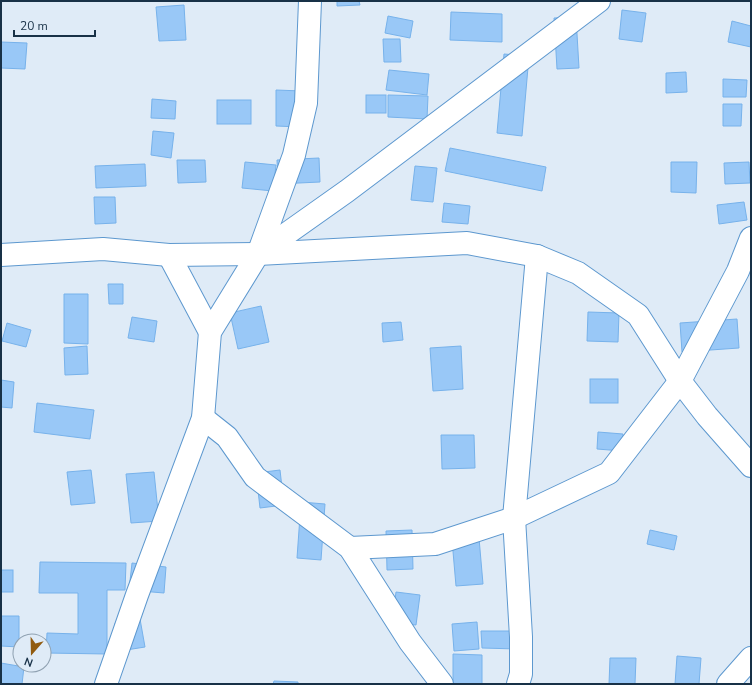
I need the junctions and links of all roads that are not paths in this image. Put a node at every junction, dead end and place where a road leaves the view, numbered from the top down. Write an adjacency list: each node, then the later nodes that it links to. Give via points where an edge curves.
1 (310, 1): 4 (street, via 306,103 294,155)
2 (599, 1): 4 (street, via 347,192)
3 (751, 238): 9 (street, via 738,271)
4 (258, 254): 6 (street); 7 (street, via 467,243); 8 (street)
5 (1, 255): 6 (street, via 103,249)
6 (170, 255): 8 (street)
7 (537, 256): 9 (street, via 578,273 638,315); 12 (street)
8 (210, 332): 10 (street)
9 (680, 381): 11 (street); 12 (street, via 609,473)
10 (203, 418): 13 (street, via 227,437 255,477); 15 (street)
11 (751, 466)
12 (514, 518): 13 (street, via 435,544); 17 (street, via 521,637 521,674)
13 (350, 548): 16 (street, via 410,642)
14 (751, 658): 18 (street)
15 (106, 684)
16 (442, 684)
17 (518, 684)
18 (728, 684)

